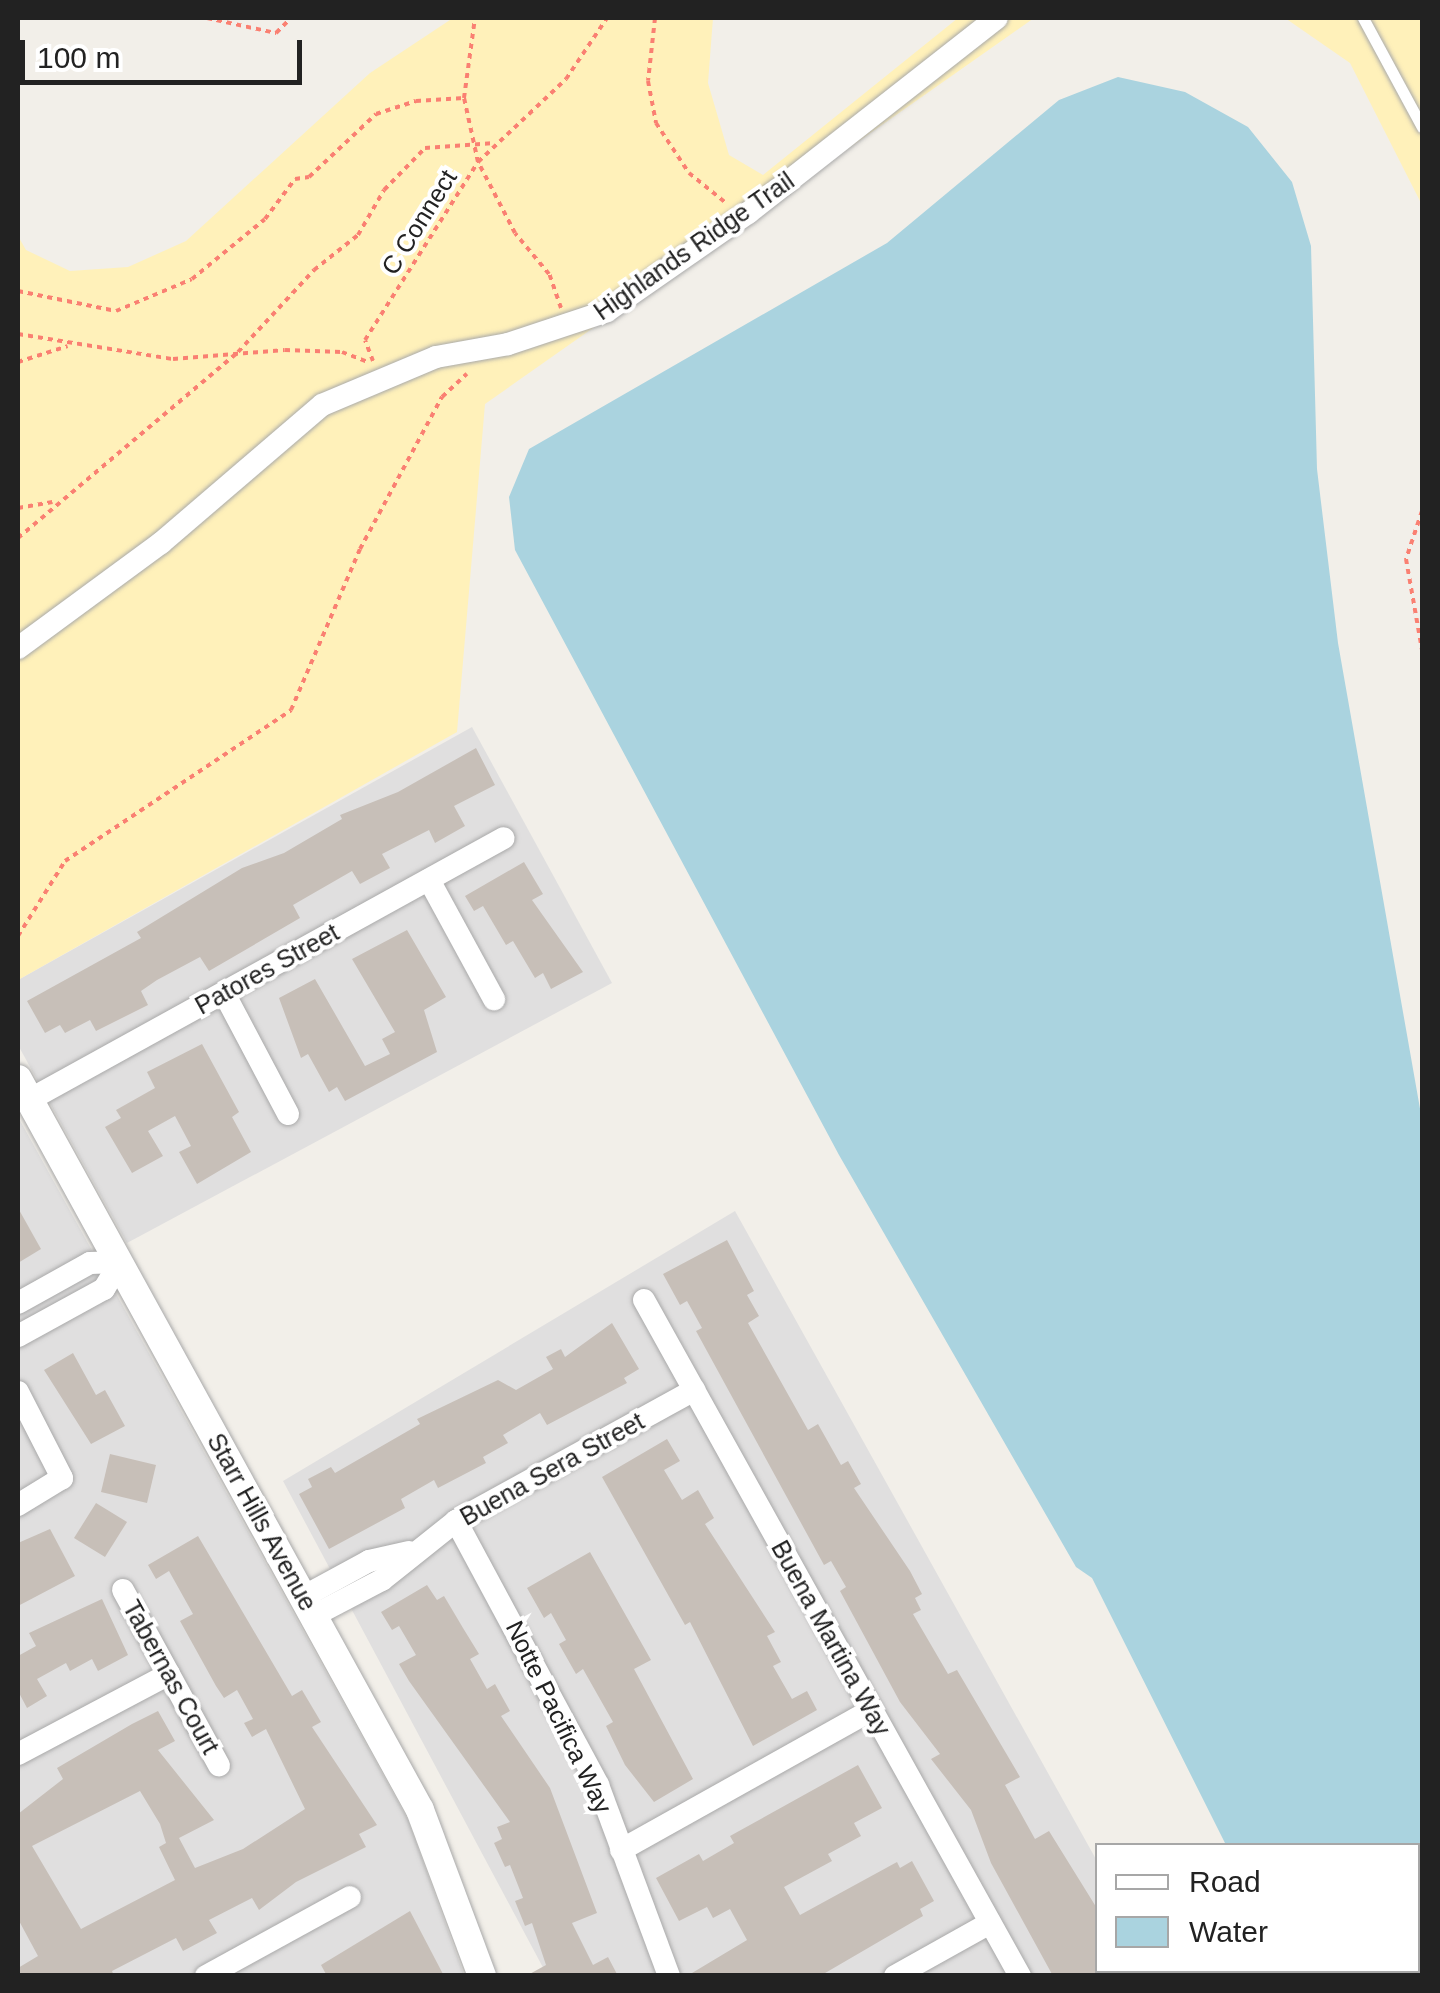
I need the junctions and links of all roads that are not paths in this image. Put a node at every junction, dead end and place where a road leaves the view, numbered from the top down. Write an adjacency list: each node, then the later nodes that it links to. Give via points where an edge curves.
1 (997, 18): 4 (street, Highlands Ridge Trail, via 748,213 608,311 566,328 436,356 322,405 161,543)
2 (1363, 18): 3 (lane)
3 (1422, 128)
4 (18, 648)
5 (504, 838): 6 (street, Patores Street)
6 (429, 880): 7 (street, Patores Street); 8 (street)
7 (224, 993): 9 (street, Patores Street); 10 (street)
8 (494, 999)
9 (23, 1090): 11 (street, Starr Hills Avenue)
10 (288, 1114)
11 (120, 1262): 12 (street, via 90,1263); 15 (street, via 104,1289); 22 (street, Starr Hills Avenue)
12 (45, 1289): 14 (street); 15 (lane)
13 (644, 1300): 17 (street, Buena Martina Way)
14 (18, 1303)
15 (59, 1314): 16 (street)
16 (18, 1336)
17 (694, 1390): 20 (street, Buena Sera Street); 24 (street, Buena Martina Way)
18 (18, 1392): 19 (street, via 62,1478)
19 (18, 1505)
20 (456, 1522): 22 (street, Buena Sera Street); 27 (street, Notte Pacifica Way, via 570,1727)
21 (123, 1590): 23 (street, Tabernas Court)
22 (308, 1606): 31 (street, Starr Hills Avenue, via 420,1810)
23 (169, 1674): 25 (street); 26 (street, Tabernas Court)
24 (870, 1710): 27 (street); 29 (street, Buena Martina Way)
25 (18, 1754)
26 (219, 1765)
27 (621, 1850): 32 (street, Notte Pacifica Way)
28 (350, 1897): 30 (street)
29 (990, 1923): 33 (street); 34 (street, Buena Martina Way)
30 (206, 1976)
31 (482, 1976)
32 (669, 1976)
33 (895, 1976)
34 (1020, 1976)

